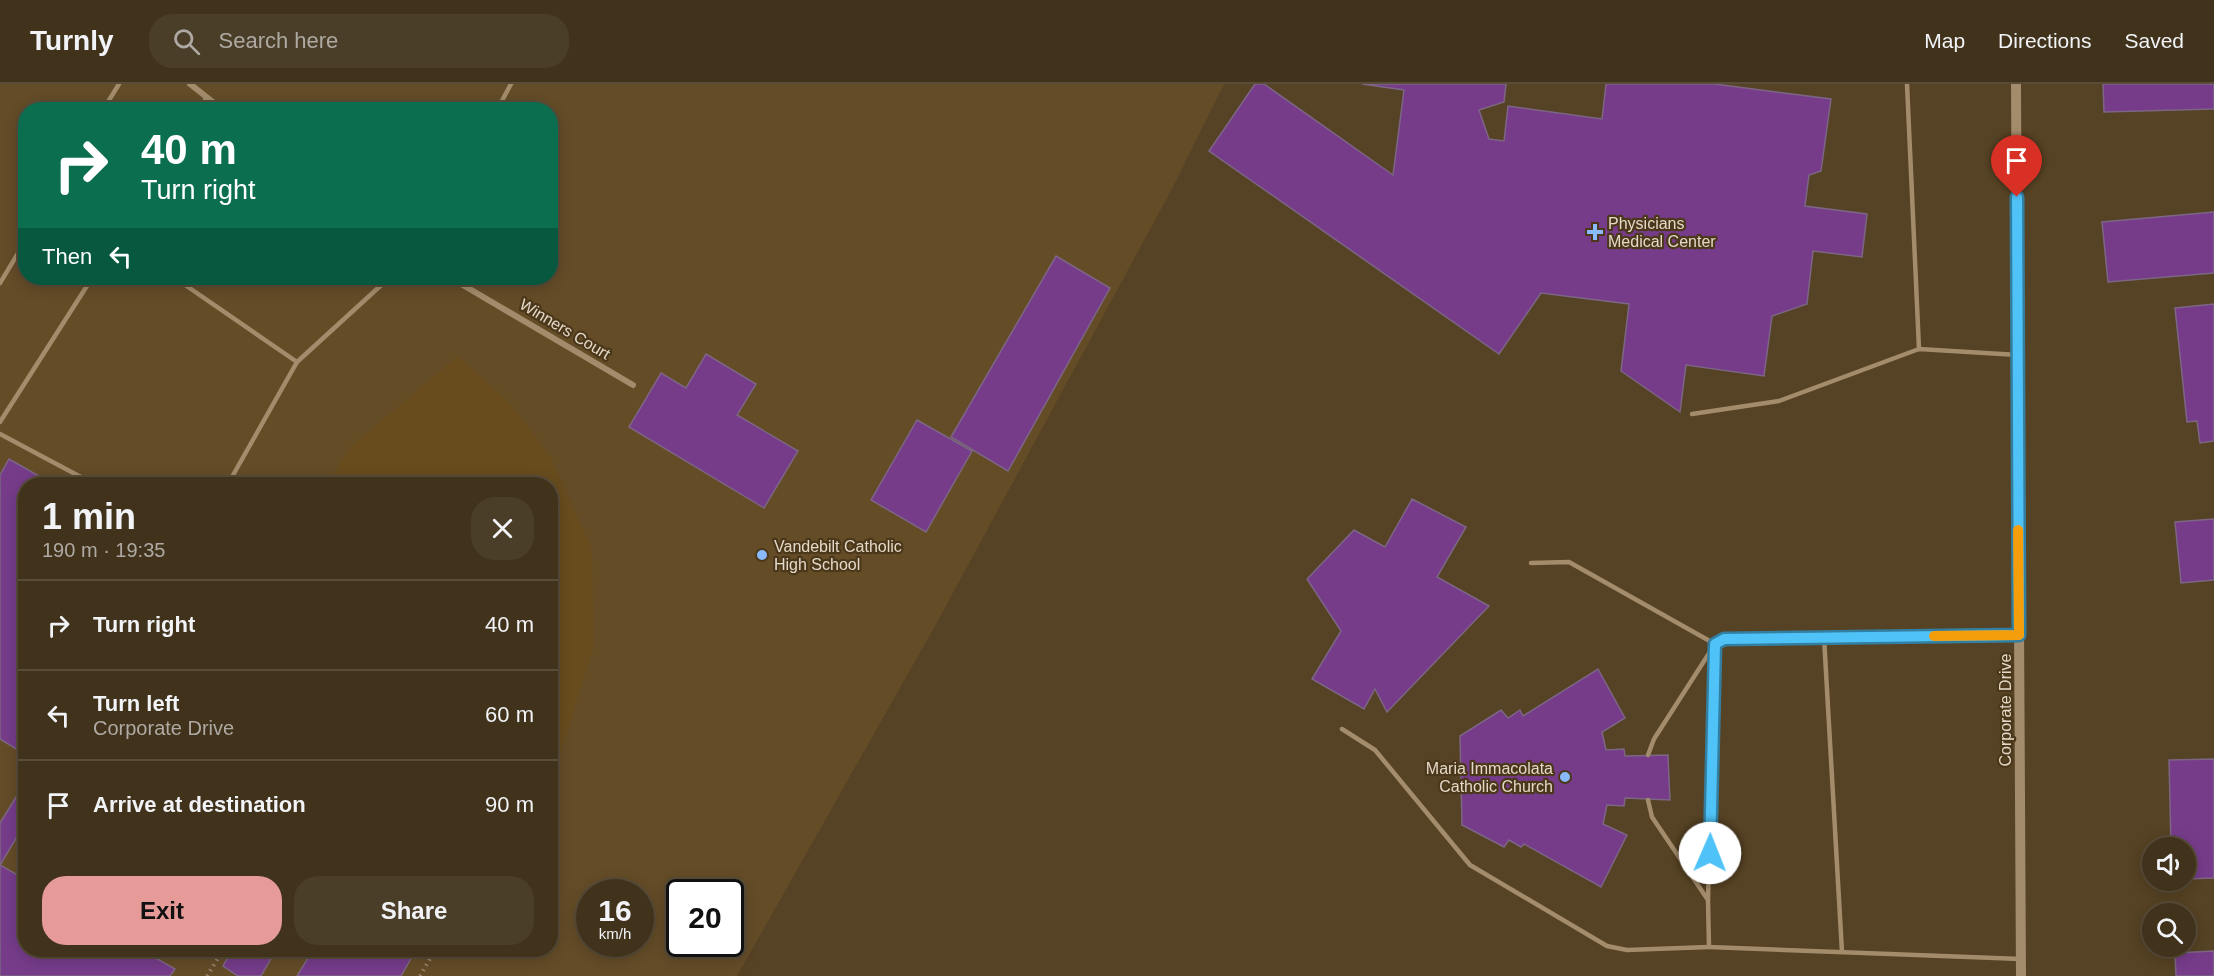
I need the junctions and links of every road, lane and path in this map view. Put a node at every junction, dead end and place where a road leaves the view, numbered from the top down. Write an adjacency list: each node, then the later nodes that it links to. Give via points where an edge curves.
1 (118, 84): 7 (lane)
2 (189, 84): 6 (street)
3 (511, 84): 10 (lane)
4 (1907, 84): 17 (lane)
5 (2016, 84): 18 (street, Corporate Drive)
6 (207, 97): 8 (lane); 9 (street)
7 (108, 102)
8 (204, 102)
9 (213, 102)
10 (501, 102)
11 (18, 253): 12 (lane)
12 (0, 283)
13 (88, 285): 22 (lane)
14 (185, 285): 19 (lane)
15 (381, 285): 19 (lane)
16 (463, 285): 20 (street, Winners Court)
17 (1919, 349): 18 (lane); 21 (lane, via 1779,401)
18 (2018, 355): 27 (street, Corporate Drive)
19 (297, 362): 25 (lane)
20 (633, 385)
21 (1692, 414)
22 (0, 422)
23 (0, 434): 24 (lane)
24 (81, 477)
25 (232, 477)
26 (1531, 563): 29 (lane, via 1569,562)
27 (2019, 635): 28 (lane); 38 (street, Corporate Drive)
28 (1824, 638): 29 (lane, via 1724,639); 35 (lane)
29 (1715, 644): 31 (lane, via 1654,739); 33 (lane)
30 (1342, 729): 34 (lane, via 1375,750 1470,865 1606,946 1627,950)
31 (1648, 755)
32 (1648, 800): 33 (lane, via 1652,816)
33 (1708, 900): 34 (lane)
34 (1709, 946): 35 (lane)
35 (1842, 952): 38 (lane)
36 (219, 957): 39 (path)
37 (431, 957): 40 (path)
38 (2021, 959): 41 (street, Corporate Drive)
39 (207, 976)
40 (420, 976)
41 (2021, 976)

